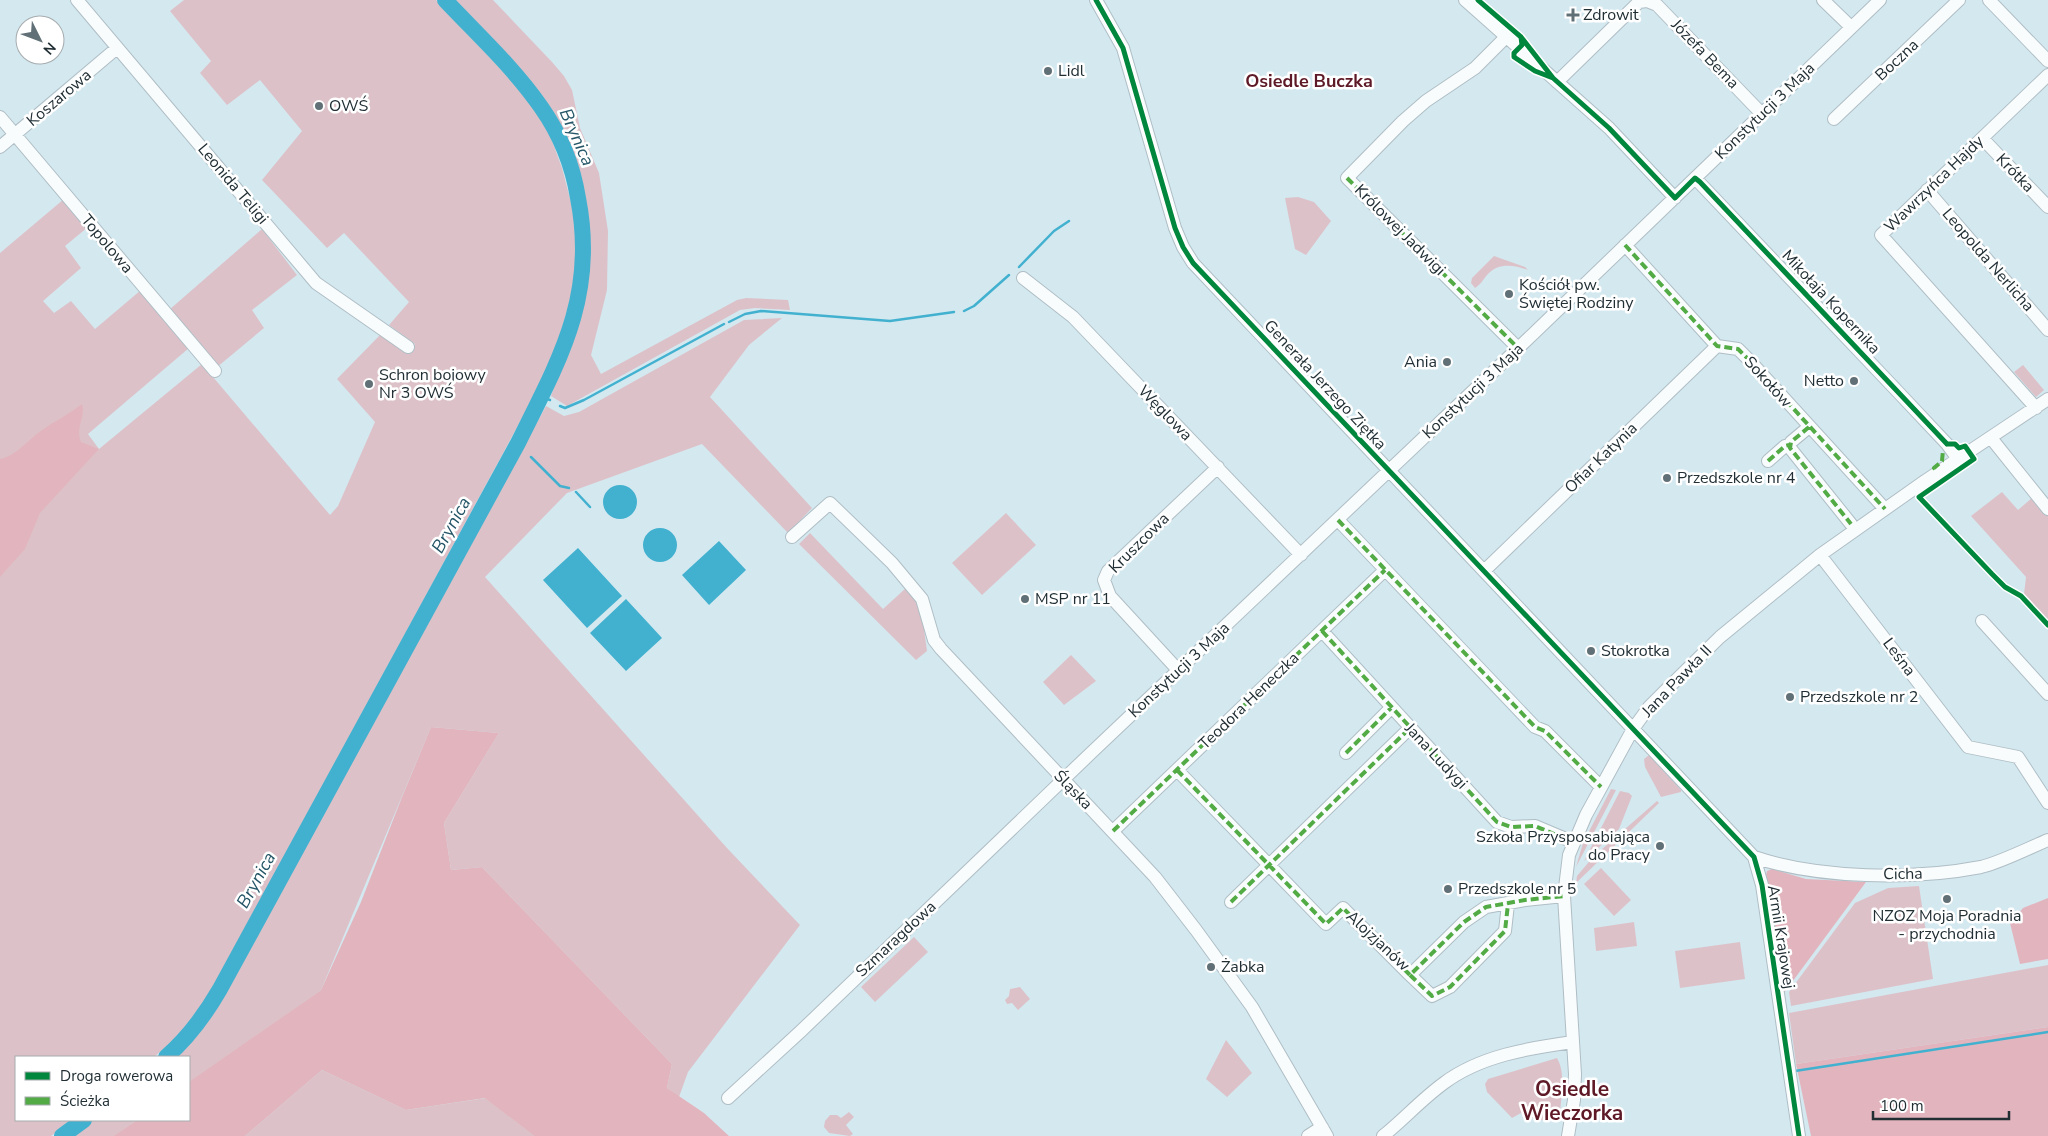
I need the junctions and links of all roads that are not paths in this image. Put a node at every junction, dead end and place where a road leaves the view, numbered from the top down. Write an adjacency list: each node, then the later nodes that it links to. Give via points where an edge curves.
1 (77, 0): 10 (street, Leonida Teligi)
2 (1096, 0): 39 (street, Generała Jerzego Ziętka, via 1122,48 1170,214 1183,247 1208,280)
3 (1465, 0): 9 (street)
4 (1823, 0): 8 (street)
5 (1880, 0): 8 (street, Konstytucji 3 Maja)
6 (1960, 0): 16 (street, Boczna)
7 (1989, 0): 11 (street)
8 (1851, 27): 14 (street, Konstytucji 3 Maja)
9 (1505, 38): 13 (street); 29 (street, Królowej Jadwigi, via 1476,68 1426,101 1403,121 1348,178)
10 (117, 48): 17 (street, Koszarowa); 28 (street, Leonida Teligi, via 316,283)
11 (2048, 61)
12 (2048, 75): 18 (street, Wawrzyńca Hajdy)
13 (1557, 82): 14 (street, Józefa Bema, via 1639,2 1647,0 1657,5 1682,29); 22 (street, via 1609,128)
14 (1762, 114): 20 (street, Konstytucji 3 Maja)
15 (0, 117): 17 (street, Topolowa)
16 (1834, 120)
17 (15, 135): 19 (street, Koszarowa); 30 (street, Topolowa)
18 (1982, 138): 21 (street, Wawrzyńca Hajdy); 23 (street, Krótka)
19 (0, 147)
20 (1695, 178): 22 (street, Konstytucji 3 Maja); 36 (street, Mikołaja Kopernika)
21 (1927, 190): 26 (street, Leopolda Nerlicha); 32 (street, Wawrzyńca Hajdy, via 1881,235)
22 (1674, 198): 24 (street, Konstytucji 3 Maja)
23 (2048, 207)
24 (1625, 245): 27 (street); 29 (street, Konstytucji 3 Maja)
25 (1023, 278): 38 (street, Węglowa, via 1074,317)
26 (2048, 330)
27 (1717, 346): 33 (street, Sokołów, via 1738,349); 48 (street, Ofiar Katynia)
28 (408, 347)
29 (1518, 348): 39 (street, Konstytucji 3 Maja)
30 (215, 371)
31 (2048, 399): 32 (street, Jana Pawła II)
32 (2036, 408): 34 (street, Jana Pawła II)
33 (1809, 427): 35 (street); 40 (street, Sokołów)
34 (1992, 438): 36 (street, Jana Pawła II); 41 (street)
35 (1789, 445): 37 (street); 43 (street)
36 (1958, 459): 40 (street, Jana Pawła II)
37 (1768, 461)
38 (1218, 467): 45 (street, Węglowa); 51 (street, Kruszcowa, via 1112,568 1104,580 1110,596)
39 (1390, 471): 42 (street, Konstytucji 3 Maja); 48 (street, Generała Jerzego Ziętka)
40 (1885, 509): 46 (street, Jana Pawła II)
41 (2048, 509)
42 (1338, 520): 45 (street, Konstytucji 3 Maja); 47 (street)
43 (1851, 524)
44 (792, 537): 58 (street, Śląska, via 830,503 892,562 922,599 934,640 948,658)
45 (1301, 555): 51 (street, Konstytucji 3 Maja)
46 (1820, 555): 55 (street, Jana Pawła II, via 1720,637 1649,707); 60 (street, Leśna, via 1968,747 2018,757)
47 (1385, 570): 50 (street, Teodora Heneczka); 59 (street, via 1535,727 1546,730)
48 (1485, 570): 55 (street, Generała Jerzego Ziętka)
49 (1982, 621): 52 (street)
50 (1322, 631): 53 (street, Jana Ludygi); 57 (street, Teodora Heneczka)
51 (1178, 670): 58 (street, Konstytucji 3 Maja)
52 (2048, 694)
53 (1391, 708): 54 (street, Jana Ludygi); 56 (street)
54 (1410, 728): 63 (street, Jana Ludygi, via 1497,822 1511,827 1535,826); 65 (street)
55 (1633, 729): 59 (street, Jana Pawła II); 64 (street, Armii Krajowej)
56 (1346, 753)
57 (1177, 770): 61 (street, Teodora Heneczka); 65 (street, Alojzjanów)
58 (1064, 781): 61 (street, Śląska); 71 (street, Szmaragdowa)
59 (1601, 787): 63 (street, Jana Pawła II)
60 (2048, 803)
61 (1113, 831): 72 (street, Śląska, via 1189,920 1252,1007)
62 (2048, 840): 64 (street, Cicha, via 1982,867 1924,874 1813,871)
63 (1573, 842): 66 (street, Jana Pawła II)
64 (1754, 857): 76 (street, Armii Krajowej, via 1762,885)
65 (1270, 865): 67 (street); 69 (street, Alojzjanów, via 1326,924 1343,908)
66 (1564, 896): 68 (street, Alojzjanów); 70 (street, Jana Pawła II)
67 (1231, 902)
68 (1508, 904): 69 (street, Alojzjanów, via 1486,907 1474,914); 69 (street, via 1505,931 1450,987 1432,996)
69 (1410, 975)
70 (1573, 1042): 74 (street, via 1528,1049 1464,1070 1442,1084); 75 (street, Jana Pawła II, via 1575,1090)
71 (728, 1098)
72 (1325, 1132): 73 (street)
73 (1308, 1136)
74 (1383, 1136)
75 (1568, 1136)
76 (1799, 1136)

